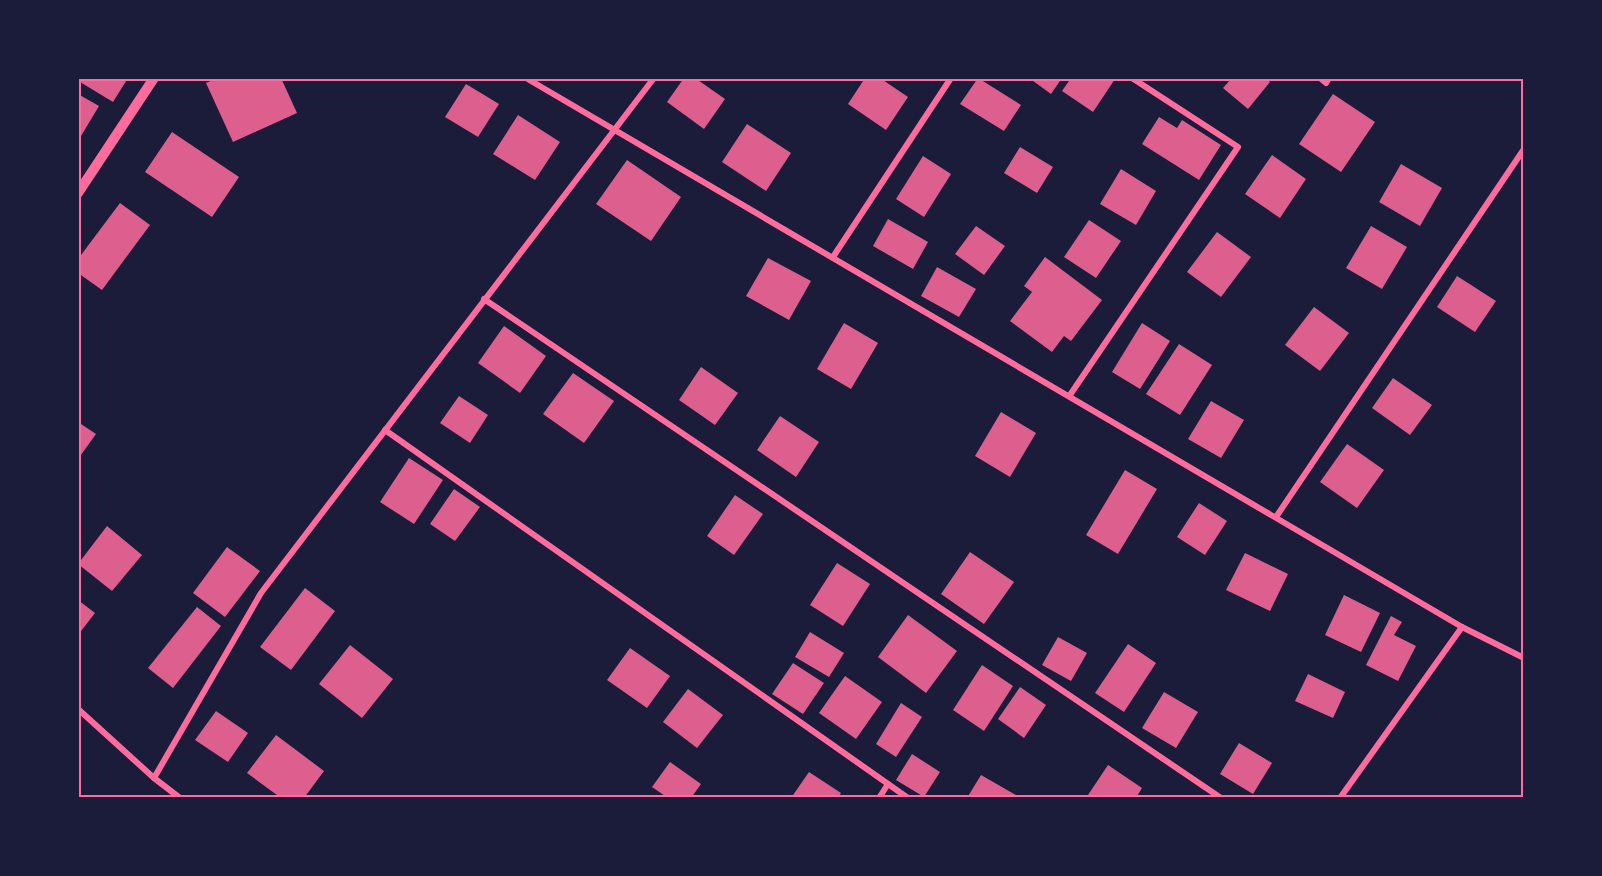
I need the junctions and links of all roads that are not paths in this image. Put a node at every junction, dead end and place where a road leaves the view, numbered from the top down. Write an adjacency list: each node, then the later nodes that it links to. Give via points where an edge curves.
1 (154, 78): 10 (street)
2 (526, 78): 8 (street)
3 (654, 78): 8 (street)
4 (951, 78): 11 (street)
5 (1132, 78): 13 (street, via 1238,147)
6 (1320, 78): 7 (street, via 1326,82)
7 (1329, 78)
8 (614, 129): 11 (street); 12 (street)
9 (1524, 149): 15 (street)
10 (78, 193)
11 (833, 257): 13 (street)
12 (484, 299): 14 (street); 24 (street)
13 (1070, 395): 15 (street)
14 (385, 430): 19 (street, via 261,593); 20 (street)
15 (1276, 517): 16 (street)
16 (1462, 627): 17 (street); 25 (street)
17 (1524, 658)
18 (78, 710): 19 (street)
19 (154, 778): 21 (street)
20 (888, 784): 22 (street); 23 (street)
21 (180, 798)
22 (879, 798)
23 (908, 798)
24 (1221, 798)
25 (1340, 798)

